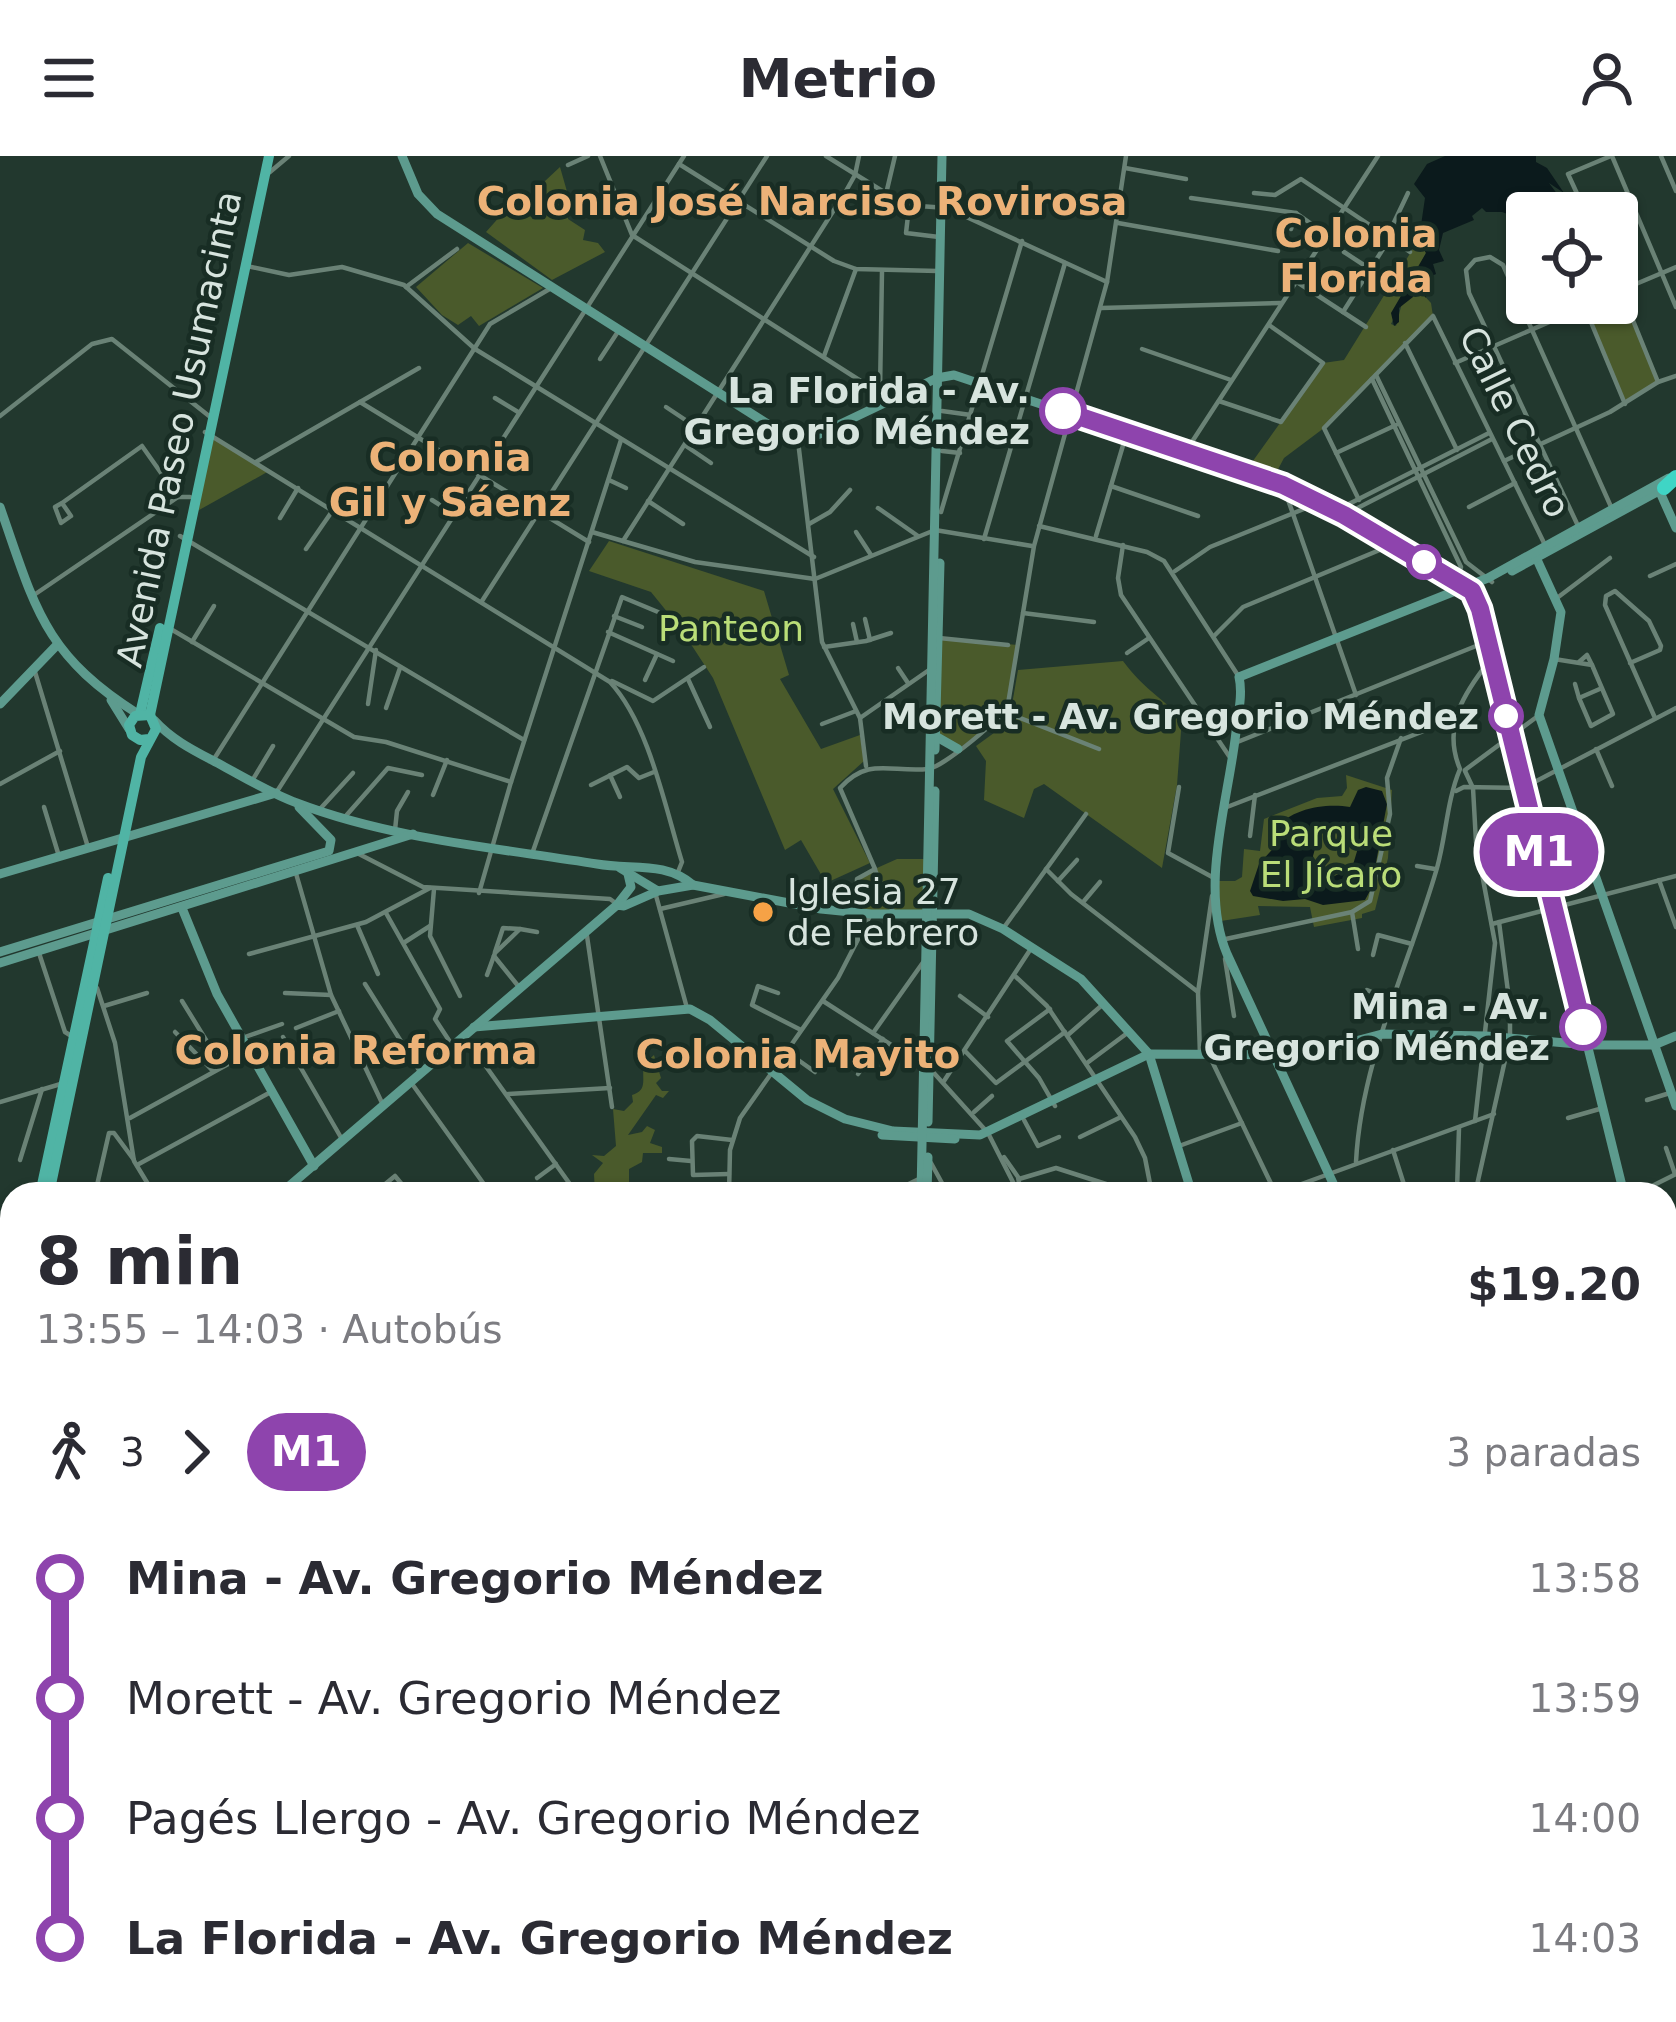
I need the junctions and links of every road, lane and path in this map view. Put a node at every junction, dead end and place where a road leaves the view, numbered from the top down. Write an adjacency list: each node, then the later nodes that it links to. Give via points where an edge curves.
1 (266, 156): 20 (main road, Avenida Paseo Usumacinta)
2 (289, 156): 20 (street)
3 (402, 156): 58 (main road, via 430,209)
4 (588, 156): 17 (street)
5 (600, 156): 35 (street)
6 (684, 156): 16 (street)
7 (767, 156): 28 (street)
8 (826, 156): 19 (street)
9 (859, 156): 19 (street)
10 (895, 156): 25 (street)
11 (945, 156): 30 (main road)
12 (1126, 156): 18 (street)
13 (1378, 156): 31 (street)
14 (1611, 156): 23 (street, via 1568,174); 52 (street)
15 (1661, 156): 22 (street)
16 (679, 164): 28 (street); 35 (street)
17 (568, 165)
18 (1125, 168): 21 (street); 33 (street)
19 (855, 175): 25 (street); 40 (street)
20 (261, 178): 46 (main road, Avenida Paseo Usumacinta); 101 (main road, Avenida Paseo Usumacinta)
21 (1186, 179)
22 (1676, 190)
23 (1576, 192)
24 (1254, 193): 31 (street, via 1274,196 1298,178)
25 (886, 194): 29 (street)
26 (1408, 194): 38 (street)
27 (1191, 198): 32 (street)
28 (737, 201): 40 (street); 53 (street)
29 (909, 206): 30 (street); 37 (street, via 908,235)
30 (944, 207): 37 (main road); 39 (street); 81 (main road)
31 (1344, 209): 36 (street); 38 (street)
32 (1296, 213): 34 (street); 36 (street)
33 (1117, 223): 42 (street); 54 (street)
34 (1291, 229)
35 (632, 235): 53 (street); 62 (street)
36 (1328, 235): 55 (street)
37 (940, 237): 51 (main road)
38 (1389, 238): 44 (street); 49 (street)
39 (1022, 242): 45 (street); 86 (street)
40 (812, 247): 48 (street); 64 (street)
41 (457, 249): 57 (street)
42 (1278, 251)
43 (1345, 252): 49 (street)
44 (1410, 252)
45 (1065, 263): 54 (street); 91 (street)
46 (245, 265): 57 (street, via 286,275 345,267); 107 (main road, Avenida Paseo Usumacinta)
47 (1676, 267): 52 (street)
48 (856, 269): 50 (street); 77 (street)
49 (1370, 269): 63 (street)
50 (882, 271): 51 (street); 89 (street)
51 (939, 271): 81 (main road)
52 (1662, 273): 56 (street); 60 (street)
53 (691, 274): 64 (street); 73 (street)
54 (1107, 282): 61 (street)
55 (1297, 282): 59 (street); 63 (street)
56 (1638, 283)
57 (406, 286): 75 (street)
58 (553, 287): 62 (main road); 75 (street, via 494,322)
59 (1283, 303): 61 (street); 68 (street)
60 (1676, 307)
61 (1101, 308): 98 (street)
62 (586, 309): 70 (main road); 87 (street)
63 (1343, 312): 69 (street)
64 (765, 320): 77 (street); 88 (street)
65 (1544, 324): 71 (street)
66 (1592, 324): 94 (street)
67 (1633, 324): 85 (street)
68 (1269, 325): 84 (street); 92 (street, via 1323,363 1281,422)
69 (1366, 327)
70 (620, 330): 73 (main road); 78 (street)
71 (1532, 330): 74 (street); 74 (street, via 1503,265 1480,258 1467,268 1466,284); 105 (street)
72 (1405, 343): 79 (street, Calle Cedro, via 1432,316); 83 (street); 114 (street)
73 (645, 347): 88 (main road); 102 (street)
74 (1493, 347): 79 (street); 112 (street)
75 (476, 349): 87 (street); 109 (street)
76 (1142, 349): 84 (street)
77 (824, 356): 89 (street)
78 (600, 359)
79 (1455, 363): 108 (street, Calle Cedro)
80 (419, 368): 93 (street)
81 (940, 376): 86 (main road); 89 (main road); 96 (main road); 158 (main road)
82 (1676, 376): 85 (street)
83 (1374, 377): 103 (street); 118 (street, via 1324,428)
84 (1231, 380): 92 (street)
85 (1658, 382): 94 (street)
86 (980, 384): 91 (main road); 99 (street)
87 (535, 387): 97 (street); 102 (street)
88 (718, 393): 104 (street); 111 (main road)
89 (885, 396): 111 (main road)
90 (495, 398): 97 (street)
91 (1026, 400): 98 (main road); 164 (street)
92 (1218, 401): 116 (street)
93 (360, 402): 109 (street); 120 (street)
94 (1625, 404): 105 (street)
95 (666, 407): 104 (street)
96 (942, 411): 99 (street); 115 (main road)
97 (518, 412): 124 (street)
98 (1071, 413): 106 (main road); 154 (street)
99 (971, 415): 117 (street)
100 (0, 416): 101 (street, via 92,344 112,339)
101 (208, 416): 107 (main road, Avenida Paseo Usumacinta)
102 (596, 424): 110 (street); 145 (street)
103 (1397, 424): 118 (street); 123 (street)
104 (696, 427): 113 (street)
105 (1576, 429): 112 (street); 144 (street)
106 (1126, 432): 116 (main road); 129 (street)
107 (207, 434): 120 (street); 134 (main road, Avenida Paseo Usumacinta); 162 (main road, Avenida Paseo Usumacinta)
108 (1491, 436): 114 (street); 119 (street, Calle Cedro); 123 (street)
109 (418, 440): 124 (street); 155 (street)
110 (621, 440): 122 (street); 125 (street)
111 (798, 440): 153 (street)
112 (1538, 444): 119 (street); 156 (street)
113 (684, 445): 121 (street); 122 (street)
114 (1457, 450): 123 (street)
115 (942, 451): 117 (street); 133 (main road)
116 (1186, 451): 128 (main road)
117 (960, 453): 133 (street)
118 (1336, 453): 136 (street)
119 (1504, 461): 127 (street, Calle Cedro)
120 (256, 462): 130 (street)
121 (711, 463)
122 (669, 469): 137 (street); 174 (street)
123 (1422, 473): 136 (street); 147 (street); 182 (street, via 1466,562); 183 (street)
124 (478, 475): 145 (street); 148 (street)
125 (609, 480): 131 (street); 159 (street)
126 (1668, 482): 144 (main road); 149 (main road); 157 (main road); 171 (main road)
127 (1515, 483): 141 (street); 171 (street, Calle Cedro)
128 (1283, 485): 139 (main road); 146 (street)
129 (1111, 486): 150 (street); 163 (street)
130 (298, 488): 143 (street); 151 (street)
131 (626, 488)
132 (850, 490): 153 (street)
133 (945, 490): 158 (main road)
134 (184, 497): 138 (street, via 142,446); 162 (main road, Avenida Paseo Usumacinta); 184 (street)
135 (432, 500): 148 (street)
136 (1359, 500): 147 (street)
137 (648, 501): 152 (street); 166 (street)
138 (62, 502)
139 (1321, 502): 146 (street); 147 (main road)
140 (0, 506): 184 (main road)
141 (1468, 507)
142 (878, 508): 161 (street)
143 (333, 510): 155 (street); 170 (street)
144 (1612, 510): 156 (main road)
145 (539, 512): 165 (street); 186 (street)
146 (1292, 512): 178 (street); 180 (street)
147 (1340, 513): 167 (main road)
148 (454, 514): 176 (street)
149 (1676, 514)
150 (1198, 516)
151 (280, 518)
152 (682, 524)
153 (809, 524): 174 (street)
154 (1040, 526): 163 (street); 169 (street)
155 (361, 527): 176 (street); 188 (street)
156 (1579, 528): 171 (main road)
157 (1676, 528)
158 (938, 531): 161 (street); 164 (street); 200 (main road); 223 (main road)
159 (592, 532): 165 (street); 166 (street)
160 (856, 532): 172 (street)
161 (918, 536): 172 (street)
162 (183, 537): 188 (street); 195 (main road, Avenida Paseo Usumacinta)
163 (1096, 538): 168 (street)
164 (984, 539): 169 (street)
165 (589, 542): 207 (street)
166 (623, 542): 181 (street, via 695,562)
167 (1394, 544): 180 (street); 183 (main road)
168 (1123, 545): 178 (street, via 1154,554); 201 (street, via 1119,589)
169 (1034, 546): 190 (street)
170 (306, 549)
171 (1547, 549): 173 (main road)
172 (871, 555): 181 (street)
173 (1535, 556): 182 (main road); 185 (main road)
174 (814, 557): 181 (street)
175 (1610, 558): 185 (street)
176 (423, 564): 186 (street); 211 (street)
177 (1676, 564): 179 (street)
178 (1173, 572): 199 (street)
179 (1650, 576)
180 (1315, 578): 199 (street, via 1243,608); 206 (street)
181 (815, 579): 210 (street)
182 (1490, 580): 183 (main road)
183 (1465, 586): 203 (main road); 206 (main road)
184 (31, 597): 209 (main road)
185 (1557, 598): 215 (main road)
186 (482, 601): 207 (street)
187 (214, 606): 204 (street)
188 (310, 609): 211 (street); 228 (street)
189 (658, 612): 191 (street, via 622,597)
190 (1024, 614): 193 (street); 239 (street)
191 (614, 616): 196 (street); 197 (street)
192 (865, 619): 202 (street)
193 (1094, 622)
194 (853, 624): 205 (street)
195 (164, 626): 204 (street); 242 (main road, Avenida Paseo Usumacinta)
196 (642, 627)
197 (608, 632): 213 (street); 222 (street)
198 (891, 633): 202 (street)
199 (1214, 636): 227 (street)
200 (938, 638): 208 (street); 249 (main road)
201 (1150, 638): 212 (street); 263 (street)
202 (870, 640): 205 (street)
203 (1488, 641): 214 (main road); 233 (street)
204 (192, 642): 228 (street)
205 (857, 643): 210 (street)
206 (1337, 644): 227 (main road); 233 (street)
207 (555, 645): 222 (street); 253 (street)
208 (1007, 645)
209 (56, 646): 221 (main road); 232 (main road)
210 (824, 647): 240 (street)
211 (373, 648): 218 (street); 236 (street); 244 (street)
212 (1127, 653)
213 (657, 654): 216 (street); 226 (street)
214 (1492, 658): 245 (street); 250 (main road)
215 (1554, 659): 231 (street, via 1592,664); 241 (main road)
216 (673, 661)
217 (1630, 663): 217 (street, via 1605,604 1615,591 1649,620 1661,646); 243 (street)
218 (401, 666): 237 (street); 253 (street)
219 (704, 667): 225 (street)
220 (898, 668): 229 (street)
221 (35, 670): 235 (main road); 260 (street)
222 (595, 670): 224 (street); 299 (street)
223 (929, 670): 229 (street); 266 (main road)
224 (607, 679): 225 (street, via 652,701); 268 (street, via 631,709)
225 (688, 679): 247 (street)
226 (645, 680)
227 (1240, 680): 255 (main road)
228 (262, 683): 244 (street); 261 (street)
229 (908, 683): 240 (street)
230 (1575, 684): 234 (street)
231 (1602, 688): 234 (street); 234 (street, via 1613,714 1591,726)
232 (108, 695): 242 (main road); 248 (main road)
233 (1356, 695): 255 (street)
234 (1580, 698)
235 (0, 704)
236 (368, 704)
237 (386, 708)
238 (1676, 708): 243 (street)
239 (1005, 712): 257 (street); 259 (street)
240 (858, 715): 246 (street); 264 (street)
241 (1539, 715): 250 (street); 265 (main road)
242 (145, 716): 248 (main road, Avenida Paseo Usumacinta, via 132,718); 251 (main road, Avenida Paseo Usumacinta, via 156,728); 254 (main road)
243 (1655, 718): 258 (street)
244 (324, 719): 262 (street, via 358,738); 282 (street)
245 (1454, 719): 252 (street); 267 (street)
246 (822, 724)
247 (710, 728)
248 (131, 732): 251 (main road); 295 (main road, Avenida Paseo Usumacinta, via 136,751)
249 (936, 736): 257 (main road); 266 (main road)
250 (1511, 736): 267 (street); 279 (main road)
251 (151, 737): 254 (main road); 295 (main road, Avenida Paseo Usumacinta)
252 (1401, 738): 284 (street); 328 (street, via 1387,778 1390,814 1375,890)
253 (524, 740): 273 (street)
254 (176, 742): 261 (main road)
255 (1234, 742): 263 (main road)
256 (273, 746): 272 (street)
257 (958, 748): 266 (street)
258 (1596, 748): 265 (street); 276 (street)
259 (1099, 749)
260 (60, 751): 274 (street); 297 (street)
261 (213, 760): 272 (main road)
262 (448, 760): 273 (street); 283 (street)
263 (1232, 760): 288 (main road)
264 (866, 768): 266 (street); 304 (street, via 838,791)
265 (1558, 768): 279 (street); 322 (main road)
266 (932, 769): 330 (main road)
267 (1462, 770): 278 (street); 281 (street)
268 (654, 772): 271 (street, via 640,778 627,767); 308 (street)
269 (352, 773): 289 (street)
270 (422, 775): 291 (street, via 389,767)
271 (610, 776): 275 (street); 285 (street)
272 (252, 781): 282 (main road)
273 (511, 782): 296 (street)
274 (0, 784)
275 (591, 785)
276 (1612, 786)
277 (1179, 787): 311 (street, via 1168,853)
278 (1473, 788): 279 (street); 281 (street); 333 (street, via 1476,842)
279 (1523, 788): 325 (main road)
280 (408, 791): 292 (street)
281 (1454, 792): 306 (street)
282 (276, 794): 286 (main road); 295 (main road)
283 (433, 795)
284 (1256, 796): 288 (street); 294 (street)
285 (620, 797)
286 (295, 803): 289 (main road); 303 (main road, via 332,844)
287 (44, 807): 300 (street)
288 (1227, 807): 311 (main road)
289 (320, 810): 291 (main road)
290 (1086, 814): 305 (street)
291 (344, 818): 292 (main road)
292 (394, 830): 293 (main road)
293 (416, 833): 296 (main road); 298 (main road)
294 (1250, 836)
295 (119, 842): 297 (main road); 337 (main road, Avenida Paseo Usumacinta)
296 (490, 847): 299 (main road); 318 (street)
297 (89, 850): 300 (main road)
298 (357, 854): 303 (main road); 316 (street)
299 (532, 854): 307 (main road)
300 (59, 858): 309 (main road)
301 (1077, 860): 313 (street)
302 (1417, 866): 306 (street)
303 (294, 867): 326 (main road); 337 (main road); 342 (street)
304 (875, 869): 331 (street, via 857,879); 332 (street)
305 (1046, 869): 313 (street); 339 (street)
306 (1437, 870): 346 (street)
307 (624, 871): 308 (main road); 317 (main road); 319 (main road)
308 (678, 872): 315 (main road)
309 (0, 874)
310 (1676, 876): 312 (street)
311 (1215, 879): 321 (main road)
312 (1660, 880): 322 (street); 336 (street)
313 (1058, 881): 323 (street)
314 (1100, 882): 323 (street)
315 (693, 885): 317 (main road); 320 (main road)
316 (432, 888): 318 (street); 329 (street); 335 (street)
317 (657, 891): 319 (main road); 324 (main road); 327 (street)
318 (479, 892): 324 (street)
319 (628, 892): 324 (main road)
320 (730, 892): 327 (street); 331 (main road)
321 (1213, 892): 345 (main road); 364 (street)
322 (1603, 895): 325 (street); 400 (main road)
323 (1083, 903): 364 (street)
324 (617, 905): 340 (main road)
325 (1552, 907): 333 (street); 399 (main road)
326 (182, 908): 337 (main road); 395 (main road)
327 (659, 909): 378 (street)
328 (1352, 912): 345 (street); 349 (street)
329 (386, 913): 334 (street); 344 (street)
330 (928, 913): 332 (main road); 339 (main road, via 973,915); 355 (main road); 410 (main road)
331 (865, 914): 332 (main road); 343 (street); 343 (street)
332 (894, 914)
333 (1496, 923): 350 (street)
334 (357, 925): 342 (street); 357 (street)
335 (430, 926): 344 (street); 369 (street)
336 (1676, 927)
337 (101, 928): 347 (main road); 360 (main road, Avenida Paseo Usumacinta); 393 (main road, Avenida Paseo Usumacinta)
338 (520, 929): 341 (street); 353 (street); 353 (street, via 502,929)
339 (1004, 929): 348 (main road)
340 (586, 931): 362 (main road); 381 (street)
341 (537, 932)
342 (315, 938): 352 (street); 368 (street)
343 (856, 943): 373 (street)
344 (403, 944): 398 (street)
345 (1222, 944): 379 (street); 405 (main road)
346 (1412, 944): 354 (street, via 1378,935); 372 (street)
347 (37, 947): 351 (main road); 356 (main road); 393 (street)
348 (1032, 947): 359 (street); 374 (main road)
349 (1358, 949)
350 (1499, 949): 391 (street); 396 (street)
351 (0, 952)
352 (249, 954)
353 (494, 954): 358 (street); 362 (street)
354 (1373, 955)
355 (924, 961): 388 (street); 410 (main road)
356 (0, 963)
357 (377, 974)
358 (488, 975)
359 (1016, 977): 376 (street); 380 (street)
360 (94, 979): 375 (street); 418 (main road, Avenida Paseo Usumacinta)
361 (365, 984): 412 (street)
362 (519, 987): 387 (main road)
363 (1367, 990): 372 (street)
364 (1198, 992): 404 (street)
365 (147, 993): 375 (street)
366 (285, 993): 368 (street)
367 (778, 993): 384 (street, via 760,986 752,1005)
368 (331, 995): 377 (street)
369 (460, 996)
370 (960, 996): 380 (street)
371 (182, 1000): 409 (street)
372 (1393, 1000): 390 (street)
373 (823, 1001): 384 (street); 388 (street)
374 (1105, 1002): 385 (main road); 389 (street)
375 (104, 1006): 436 (street)
376 (1050, 1009): 389 (street); 407 (street, via 1007,1041)
377 (339, 1011): 383 (street); 429 (street)
378 (687, 1011): 381 (main road); 414 (main road, via 710,1020)
379 (1234, 1016)
380 (988, 1017): 401 (street)
381 (600, 1020): 387 (main road); 420 (street)
382 (281, 1024): 395 (street)
383 (296, 1028)
384 (801, 1030): 403 (street)
385 (1131, 1031): 406 (main road); 408 (street)
386 (176, 1032): 411 (street)
387 (468, 1032): 398 (main road); 424 (street)
388 (873, 1033): 397 (street)
389 (1066, 1034): 407 (street); 408 (street)
390 (1382, 1034): 391 (main road); 405 (main road); 456 (street)
391 (1486, 1036): 396 (main road); 439 (street)
392 (1676, 1036): 400 (main road)
393 (73, 1037): 418 (main road, Avenida Paseo Usumacinta)
394 (283, 1037): 447 (street)
395 (242, 1038): 402 (main road)
396 (1510, 1038): 399 (main road); 434 (street)
397 (883, 1039): 410 (street); 415 (street)
398 (452, 1045): 412 (main road)
399 (1588, 1045): 400 (main road); 432 (main road)
400 (1654, 1045): 423 (main road)
401 (965, 1051): 407 (street, via 996,1082); 417 (street)
402 (250, 1052): 409 (street); 422 (main road)
403 (787, 1052): 413 (street); 414 (street)
404 (1204, 1055): 405 (main road); 406 (main road); 440 (street)
405 (1275, 1055): 460 (main road)
406 (1153, 1056): 419 (main road); 448 (main road)
407 (1024, 1059): 428 (street)
408 (1086, 1063): 419 (street)
409 (222, 1066): 411 (street)
410 (925, 1067): 417 (street); 442 (main road)
411 (212, 1070): 436 (street)
412 (421, 1072): 416 (main road)
413 (815, 1072)
414 (772, 1074): 442 (main road, via 845,1119); 446 (street)
415 (858, 1074)
416 (410, 1081): 429 (main road); 470 (street)
417 (944, 1081): 433 (street)
418 (69, 1082): 421 (street); 466 (main road, Avenida Paseo Usumacinta)
419 (1099, 1082): 428 (main road); 435 (street)
420 (610, 1088): 424 (street); 431 (street)
421 (42, 1089): 427 (street); 454 (street)
422 (272, 1091): 457 (street); 459 (main road)
423 (1671, 1093): 426 (street); 430 (main road)
424 (507, 1094): 458 (street)
425 (992, 1096): 433 (street)
426 (1647, 1100)
427 (0, 1102)
428 (1053, 1104): 438 (main road); 443 (main road)
429 (383, 1105): 447 (main road)
430 (1676, 1106)
431 (612, 1107)
432 (1603, 1108): 437 (street); 488 (main road)
433 (973, 1114): 443 (street)
434 (1495, 1114): 439 (street); 487 (street)
435 (1121, 1117): 445 (street); 480 (street)
436 (130, 1118): 457 (street)
437 (1568, 1118)
438 (1024, 1120): 443 (main road); 444 (street, via 1038,1146)
439 (1475, 1121): 441 (street)
440 (1242, 1123): 448 (street); 482 (street)
441 (1459, 1128): 451 (street); 486 (street)
442 (925, 1134): 443 (main road); 453 (main road); 464 (main road)
443 (989, 1135): 450 (street)
444 (1059, 1137)
445 (1079, 1137)
446 (732, 1139): 455 (street, via 696,1136); 461 (street)
447 (343, 1141): 459 (main road)
448 (1178, 1146): 481 (main road)
449 (1666, 1148): 462 (street)
450 (997, 1150): 465 (street); 477 (street)
451 (1393, 1150): 456 (street); 485 (street)
452 (669, 1159): 455 (street)
453 (928, 1159): 475 (main road); 476 (street)
454 (20, 1160)
455 (691, 1161): 461 (street, via 696,1177)
456 (1356, 1162): 460 (street)
457 (136, 1163): 467 (street, via 110,1132); 468 (street)
458 (556, 1164): 463 (street); 471 (street)
459 (314, 1166): 469 (main road)
460 (1330, 1171): 483 (street); 484 (main road)
461 (729, 1174): 472 (street)
462 (1676, 1174)
463 (538, 1178)
464 (921, 1178): 473 (street); 474 (main road)
465 (1019, 1179): 478 (street); 479 (street, via 1056,1168)
466 (47, 1182)
467 (97, 1182)
468 (147, 1182)
469 (295, 1182)
470 (482, 1182)
471 (569, 1182)
472 (729, 1182)
473 (913, 1182)
474 (922, 1182)
475 (925, 1182)
476 (941, 1182)
477 (1014, 1182)
478 (1019, 1182)
479 (1100, 1182)
480 (1150, 1182)
481 (1188, 1182)
482 (1269, 1182)
483 (1304, 1182)
484 (1334, 1182)
485 (1403, 1182)
486 (1457, 1182)
487 (1478, 1182)
488 (1621, 1182)

